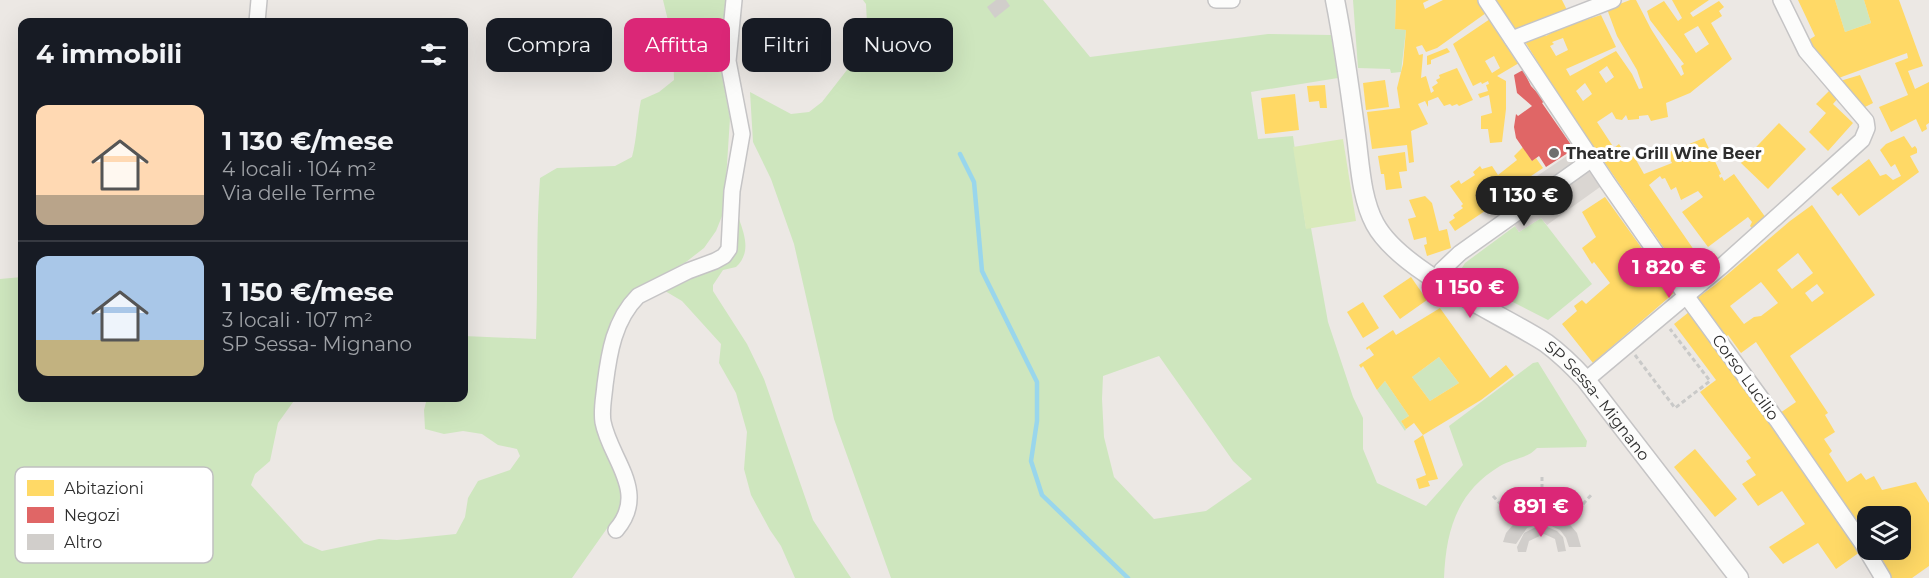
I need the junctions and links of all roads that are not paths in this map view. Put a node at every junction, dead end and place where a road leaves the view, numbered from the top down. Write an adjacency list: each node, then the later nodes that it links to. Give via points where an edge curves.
1 (259, 0): 9 (street)
2 (734, 0): 15 (street, via 728,61 742,134 732,190 729,249 715,261 638,296 618,327 608,360 603,411 606,431 628,487 628,506)
3 (1216, 0): 4 (street)
4 (1232, 0)
5 (1335, 0): 12 (street, SP Sessa- Mignano, via 1361,177 1371,213 1391,244)
6 (1486, 0): 10 (street, Corso Lucilio)
7 (1613, 0): 10 (street)
8 (1780, 0): 13 (street, via 1806,51 1862,116 1867,128 1857,145)
9 (257, 18)
10 (1512, 39): 11 (street, Corso Lucilio)
11 (1592, 159): 12 (street, via 1460,253); 13 (street, Corso Lucilio)
12 (1437, 279): 14 (street, SP Sessa- Mignano, via 1548,345)
13 (1687, 297): 14 (street); 17 (street, Corso Lucilio, via 1777,420)
14 (1586, 380): 16 (street, SP Sessa- Mignano)
15 (616, 530)
16 (1739, 578)
17 (1882, 578)

